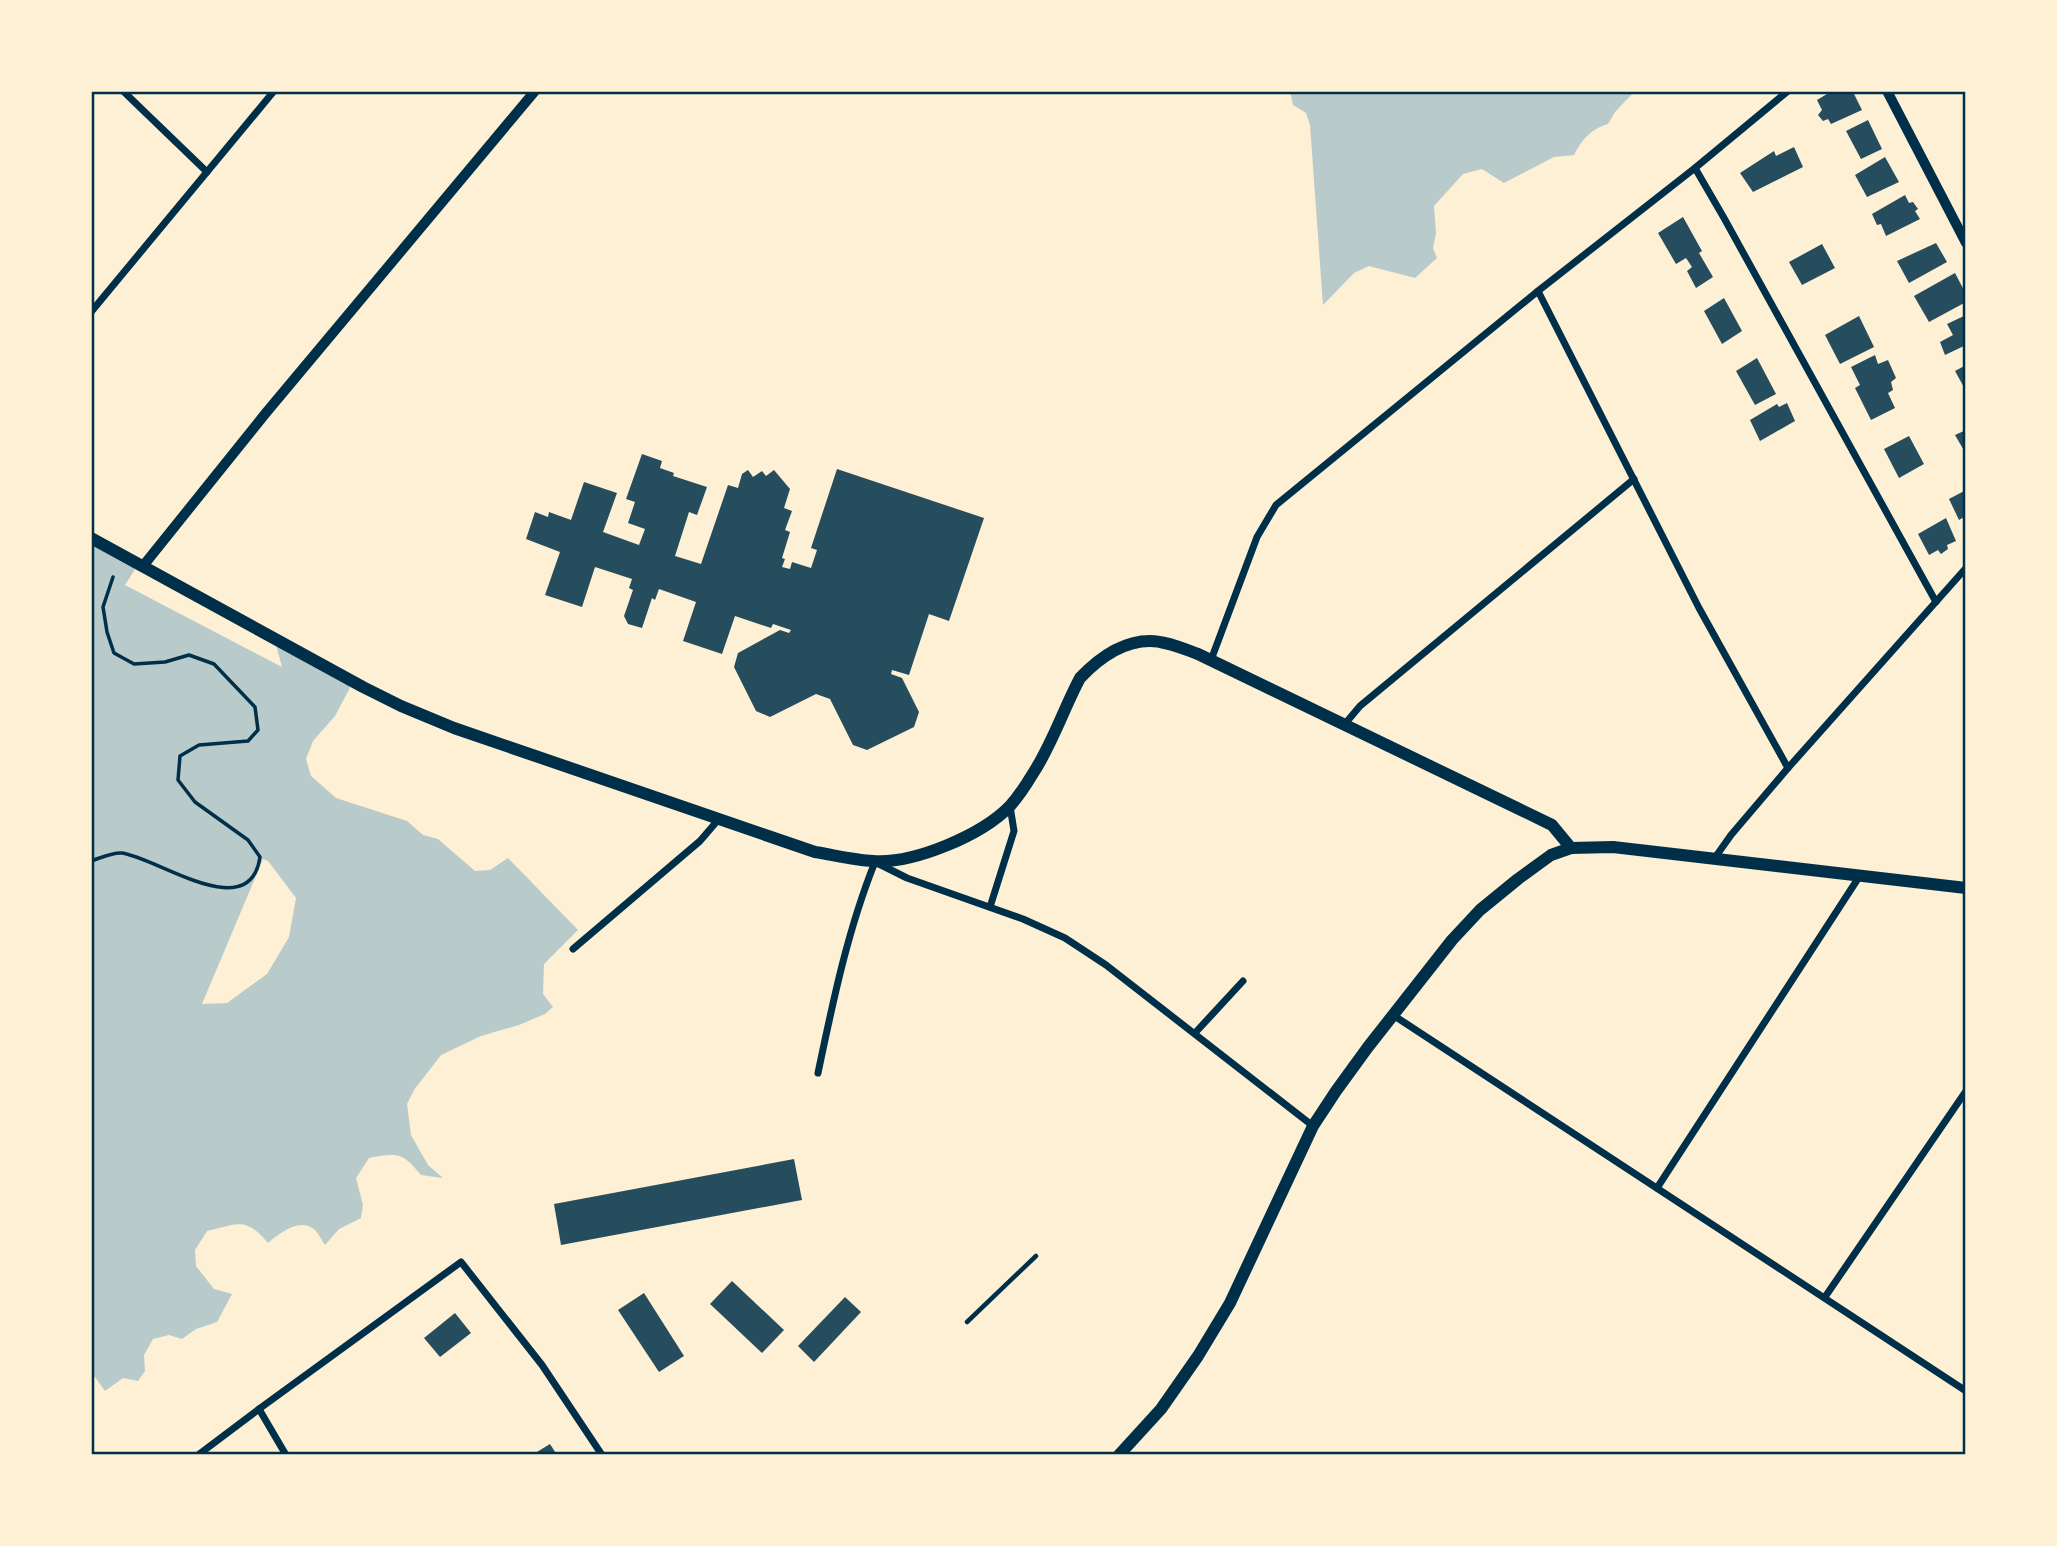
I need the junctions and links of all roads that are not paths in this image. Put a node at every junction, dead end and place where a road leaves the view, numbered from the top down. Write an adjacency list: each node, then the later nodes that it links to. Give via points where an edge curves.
1 (123, 91): 7 (street)
2 (274, 91): 7 (street)
3 (535, 91): 13 (street)
4 (1788, 91): 6 (street)
5 (1887, 91): 8 (street)
6 (1695, 168): 9 (street); 15 (street)
7 (207, 172): 10 (street)
8 (1966, 243)
9 (1538, 291): 11 (street); 16 (street, via 1276,505 1256,537)
10 (91, 312)
11 (1634, 480): 17 (street); 18 (street)
12 (91, 538): 13 (main road)
13 (143, 566): 20 (main road, via 401,706)
14 (1966, 568): 15 (street)
15 (1936, 603): 18 (street)
16 (1211, 660): 17 (main road); 19 (main road, via 1150,640 1112,651 1080,678 1033,774)
17 (1344, 724): 21 (main road, via 1552,825)
18 (1788, 768): 22 (street)
19 (1010, 806): 23 (main road, via 961,839 915,855); 26 (street, via 1014,831)
20 (718, 820): 23 (main road, via 815,852); 27 (street, via 700,841)
21 (1571, 848): 22 (main road, via 1613,847); 29 (main road, via 1536,864 1480,911)
22 (1714, 860): 24 (main road)
23 (875, 862): 26 (street); 31 (street, via 837,985)
24 (1859, 877): 25 (main road); 34 (street)
25 (1966, 888)
26 (990, 907): 30 (street, via 1065,938)
27 (573, 949)
28 (1243, 981): 30 (street)
29 (1392, 1016): 33 (main road); 34 (street)
30 (1195, 1033): 33 (street)
31 (818, 1073)
32 (1966, 1091): 36 (street)
33 (1313, 1126): 43 (main road, via 1217,1324 1161,1409)
34 (1657, 1188): 36 (street)
35 (1036, 1256): 37 (lane)
36 (1825, 1297): 38 (street)
37 (967, 1322)
38 (1966, 1391)
39 (259, 1409): 40 (street); 41 (street); 42 (street, via 461,1262 542,1364)
40 (198, 1455)
41 (286, 1455)
42 (602, 1455)
43 (1119, 1455)

